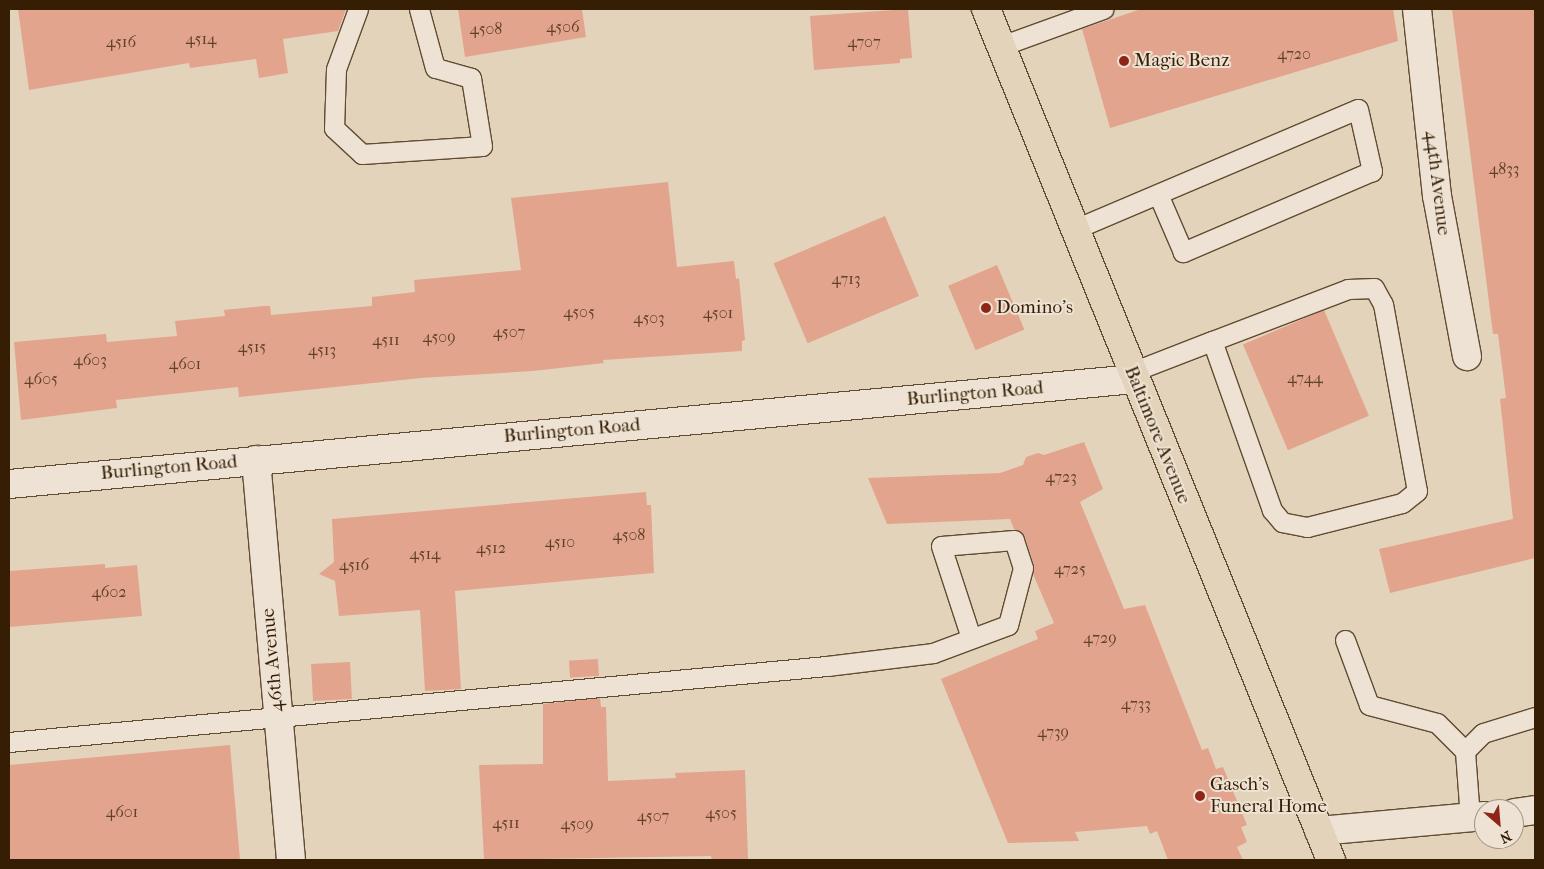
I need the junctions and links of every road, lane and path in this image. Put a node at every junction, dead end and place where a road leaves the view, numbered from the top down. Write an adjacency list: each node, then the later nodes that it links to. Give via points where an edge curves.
1 (358, 9): 2 (lane, via 336,69 334,128 362,154 482,146 471,78 436,68)
2 (419, 9)
3 (986, 9): 6 (main road, Baltimore Avenue)
4 (1417, 9): 10 (street, 44th Avenue, via 1437,196 1451,287)
5 (1092, 11): 6 (lane)
6 (1001, 46): 8 (main road, Baltimore Avenue)
7 (1158, 194): 7 (lane, via 1183,252 1372,171 1358,109); 8 (lane)
8 (1075, 229): 11 (main road, Baltimore Avenue)
9 (1212, 341): 9 (lane, via 1348,289 1374,288 1383,304 1416,491 1402,502 1306,527 1282,522 1272,510); 11 (lane)
10 (1467, 356)
11 (1134, 375): 12 (street, Burlington Road); 22 (main road, Baltimore Avenue)
12 (256, 460): 13 (street, Burlington Road); 16 (street, 46th Avenue)
13 (9, 484)
14 (971, 638): 14 (lane, via 1008,625 1023,568 1014,540 941,546); 16 (lane, via 933,653 827,666)
15 (1345, 640): 19 (lane, via 1369,705 1437,723)
16 (278, 716): 18 (lane); 23 (street, 46th Avenue)
17 (1535, 717): 19 (lane, via 1483,733)
18 (9, 742)
19 (1465, 751): 20 (lane)
20 (1474, 800)
21 (1474, 817): 22 (street)
22 (1319, 832): 24 (main road, Baltimore Avenue)
23 (291, 860)
24 (1331, 860)

